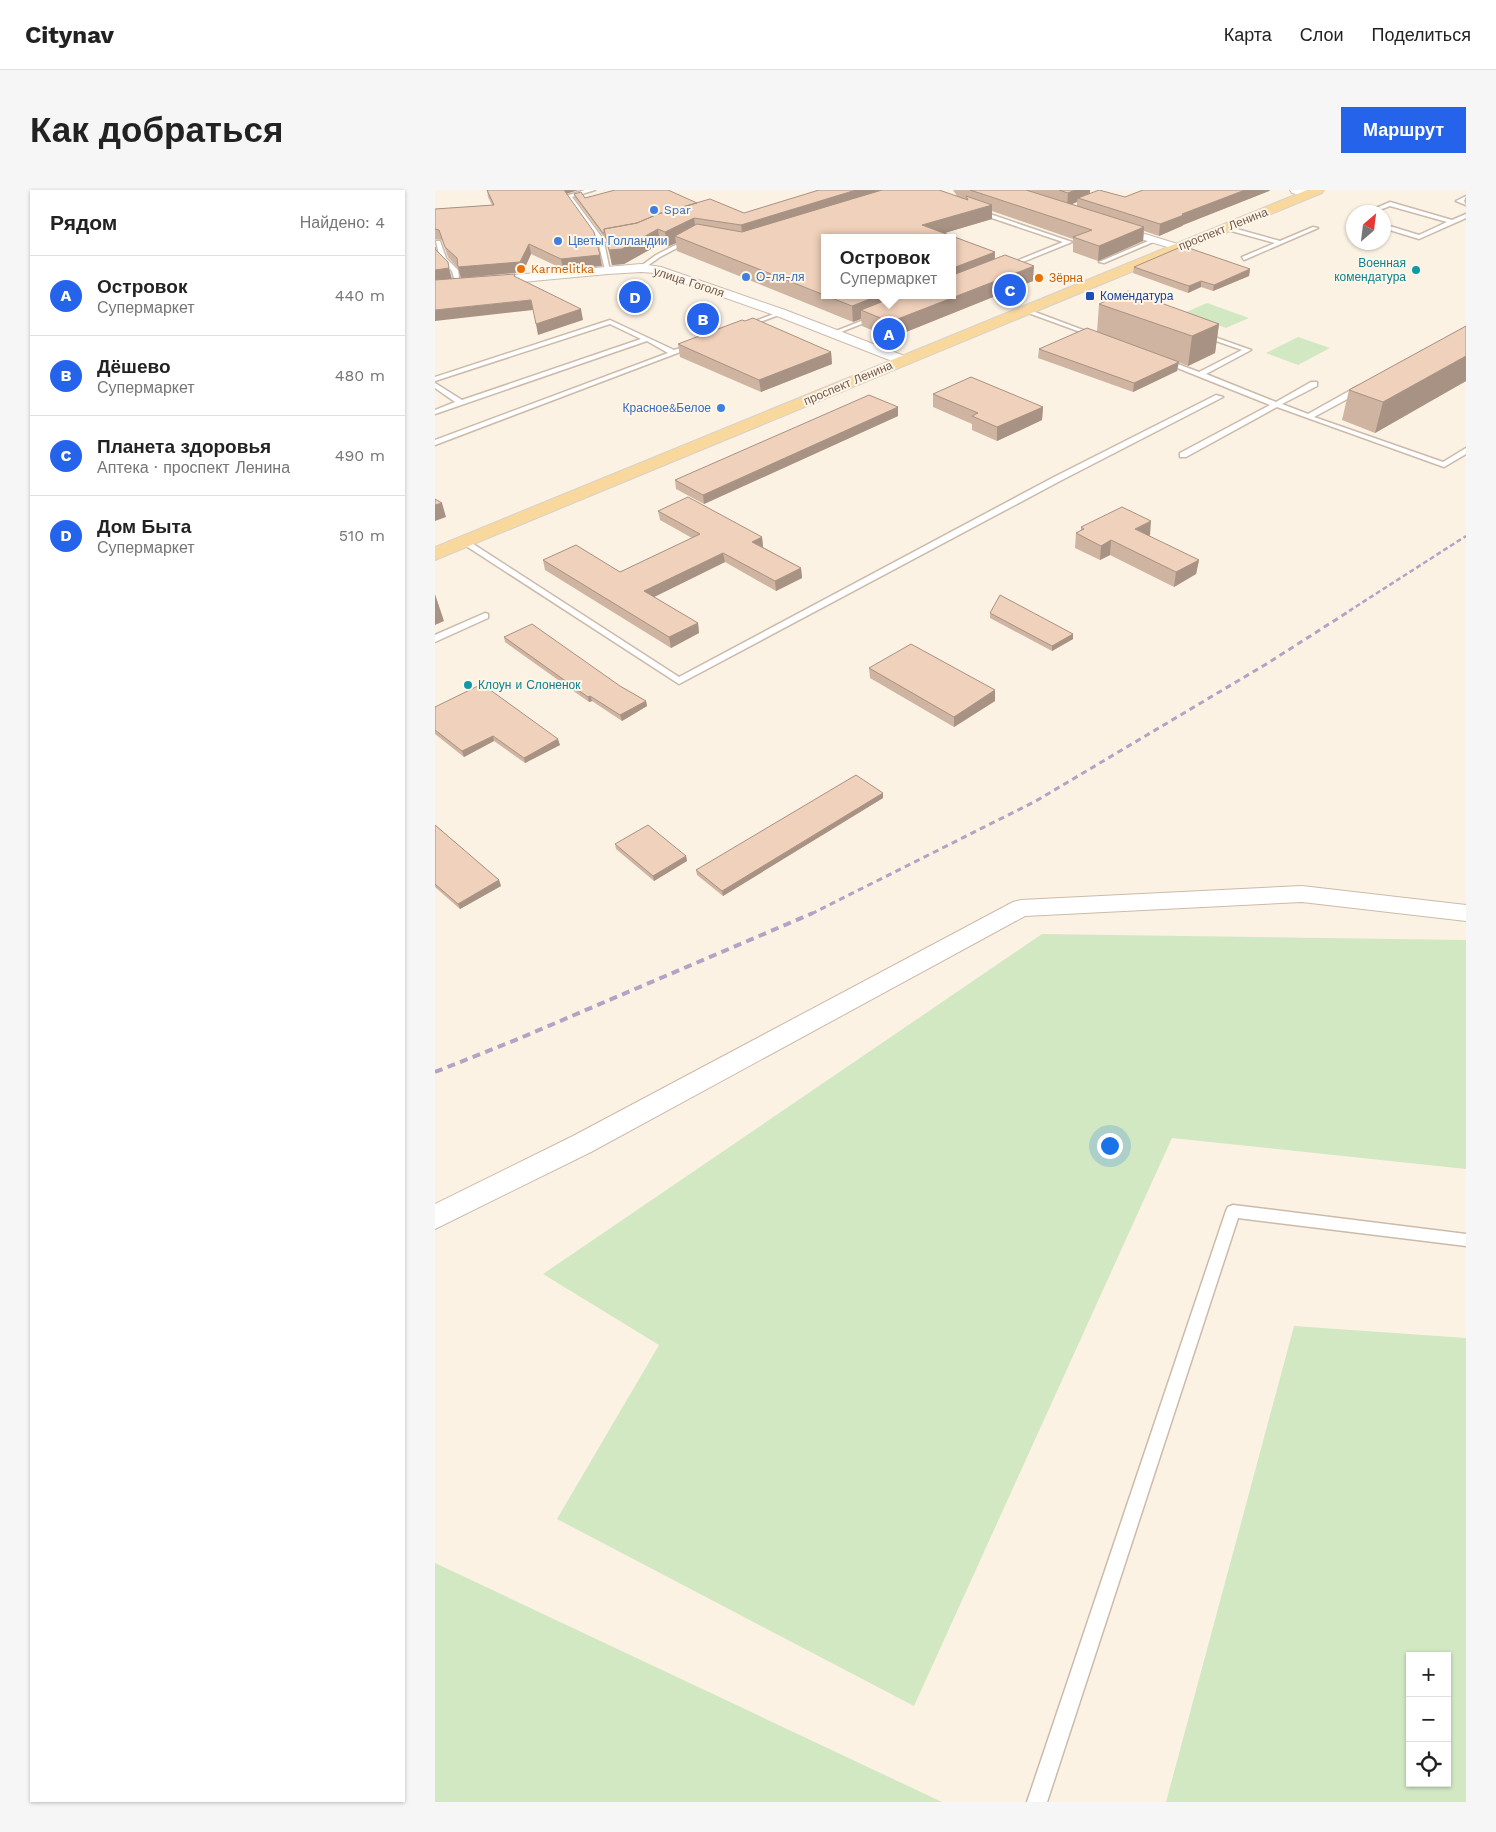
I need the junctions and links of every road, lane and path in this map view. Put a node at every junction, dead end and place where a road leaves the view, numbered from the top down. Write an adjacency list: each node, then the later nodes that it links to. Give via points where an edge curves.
1 (592, 190): 17 (lane, via 569,196)
2 (1296, 190): 3 (street)
3 (1313, 192): 11 (main road, проспект Ленина)
4 (1466, 198): 5 (lane, via 1459,201)
5 (1466, 203)
6 (1388, 205): 9 (lane)
7 (965, 207): 25 (lane, via 1069,242)
8 (1466, 216): 9 (lane)
9 (1452, 222): 13 (lane, via 1419,237)
10 (1100, 223): 16 (street)
11 (1226, 228): 19 (lane); 20 (main road, проспект Ленина)
12 (1315, 228): 19 (lane)
13 (1391, 228)
14 (698, 235): 23 (lane)
15 (627, 236): 17 (lane)
16 (1155, 240): 20 (street); 22 (lane)
17 (601, 241): 24 (lane)
18 (439, 242): 26 (lane, via 443,259 455,270)
19 (1278, 242): 21 (lane)
20 (1177, 248): 28 (main road, проспект Ленина)
21 (1244, 258)
22 (1102, 262)
23 (641, 268): 24 (street, улица Гоголя); 29 (street, улица Гоголя, via 657,270)
24 (608, 270): 26 (street, улица Гоголя)
25 (997, 270)
26 (458, 284): 27 (street, улица Гоголя)
27 (435, 286)
28 (1025, 310): 34 (lane); 39 (main road, проспект Ленина)
29 (781, 313): 31 (lane); 33 (street, улица Гоголя)
30 (887, 313): 33 (lane)
31 (736, 329)
32 (1195, 332): 40 (lane, via 1248,350)
33 (834, 334): 39 (street, улица Гоголя)
34 (1100, 337)
35 (647, 339): 37 (lane); 41 (lane, via 610,322); 46 (lane)
36 (701, 343): 37 (lane)
37 (674, 353): 50 (lane)
38 (1155, 357): 40 (lane)
39 (902, 360): 53 (main road, проспект Ленина)
40 (1201, 374): 47 (lane)
41 (435, 379)
42 (1314, 384): 47 (lane)
43 (435, 385): 46 (lane)
44 (1367, 385): 49 (lane)
45 (1219, 397): 53 (lane, via 1057,479 679,681)
46 (461, 403): 48 (lane)
47 (1277, 404): 49 (lane); 52 (lane)
48 (435, 412)
49 (1308, 417): 51 (lane, via 1444,465)
50 (435, 443)
51 (1466, 450)
52 (1183, 455)
53 (464, 542): 54 (main road, проспект Ленина)
54 (435, 554)
55 (485, 616): 56 (lane)
56 (435, 639)
57 (1466, 913): 58 (street, via 1302,894 1021,908 582,1144)
58 (435, 1217)
59 (1466, 1240): 60 (lane, via 1233,1211)
60 (1037, 1802)

